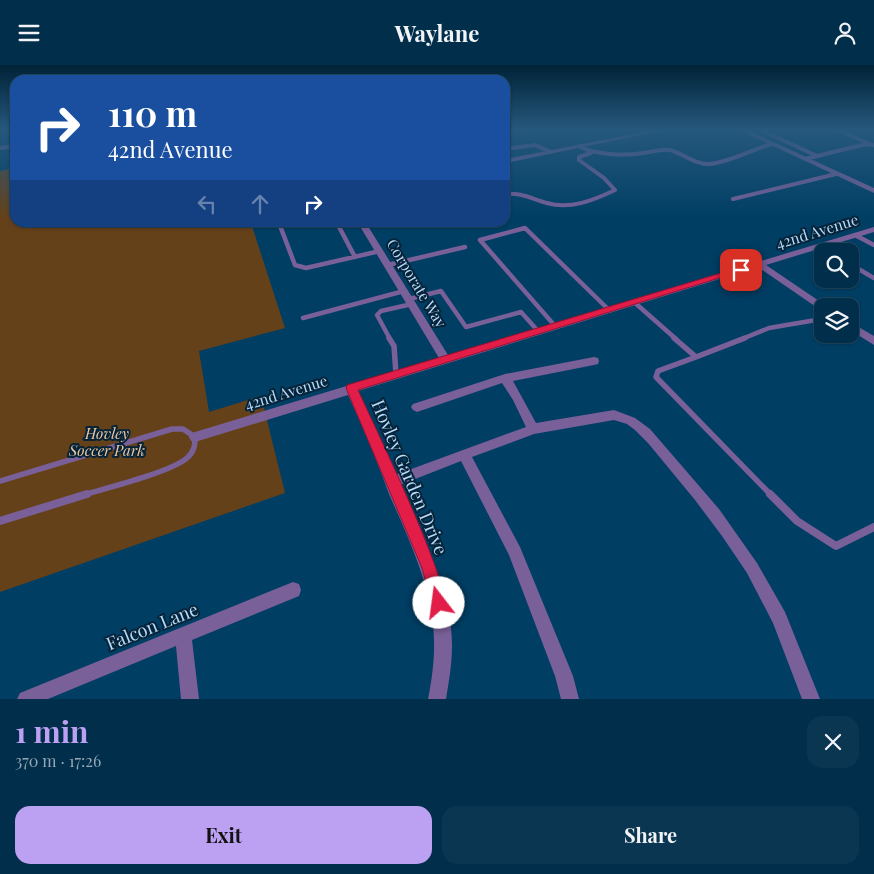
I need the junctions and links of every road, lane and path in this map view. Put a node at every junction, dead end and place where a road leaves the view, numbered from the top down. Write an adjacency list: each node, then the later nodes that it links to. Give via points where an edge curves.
1 (579, 159): 7 (lane, via 615,190 560,206 526,194)
2 (689, 159): 3 (lane, via 699,163 717,163)
3 (737, 159)
4 (805, 159): 5 (street)
5 (836, 174): 6 (street); 8 (lane)
6 (874, 191)
7 (510, 194)
8 (733, 199)
9 (281, 227): 19 (lane, via 295,265 306,268)
10 (339, 227): 19 (lane)
11 (365, 227): 17 (street, Corporate Way)
12 (874, 230): 13 (street, 42nd Avenue)
13 (855, 235): 14 (street, 42nd Avenue); 15 (lane)
14 (837, 243)
15 (874, 245)
16 (465, 247): 21 (lane)
17 (380, 251): 19 (lane); 21 (street, Corporate Way)
18 (814, 251): 20 (street, 42nd Avenue)
19 (356, 257)
20 (759, 264): 25 (street, 42nd Avenue); 26 (street)
21 (388, 265): 24 (street, Corporate Way)
22 (859, 269): 23 (lane)
23 (874, 278)
24 (408, 298): 28 (lane); 31 (lane, via 442,291 466,327 521,311); 35 (street, Corporate Way); 37 (lane, via 377,315 394,346)
25 (634, 302): 27 (street, 42nd Avenue); 34 (lane)
26 (814, 302)
27 (609, 310): 30 (street, 42nd Avenue); 30 (lane, via 525,228 480,240)
28 (303, 318)
29 (814, 320): 34 (lane, via 769,328)
30 (555, 326): 31 (street, 42nd Avenue)
31 (538, 331): 35 (street, 42nd Avenue)
32 (859, 331): 33 (street)
33 (874, 341)
34 (696, 357): 47 (lane, via 658,371 656,377 797,521 836,546)
35 (445, 359): 37 (street, 42nd Avenue)
36 (594, 361): 38 (street)
37 (396, 374): 39 (street, 42nd Avenue)
38 (505, 378): 40 (street); 41 (street)
39 (351, 388): 42 (street, 42nd Avenue); 45 (street, Hovley Garden Drive)
40 (417, 407)
41 (533, 429): 43 (street); 54 (street, via 614,415 626,417 637,424 710,506 753,568 775,609)
42 (195, 437): 44 (lane, via 183,429 172,429); 46 (lane, via 193,452 175,466)
43 (464, 454): 45 (street); 53 (street, via 515,552)
44 (0, 481)
45 (391, 482): 52 (street, Hovley Garden Drive, via 429,568 439,603 445,639 444,672)
46 (0, 521)
47 (874, 527)
48 (293, 590): 49 (street, Falcon Lane)
49 (183, 635): 50 (street, Falcon Lane); 51 (street)
50 (26, 699)
51 (190, 699)
52 (437, 699)
53 (570, 699)
54 (810, 699)

